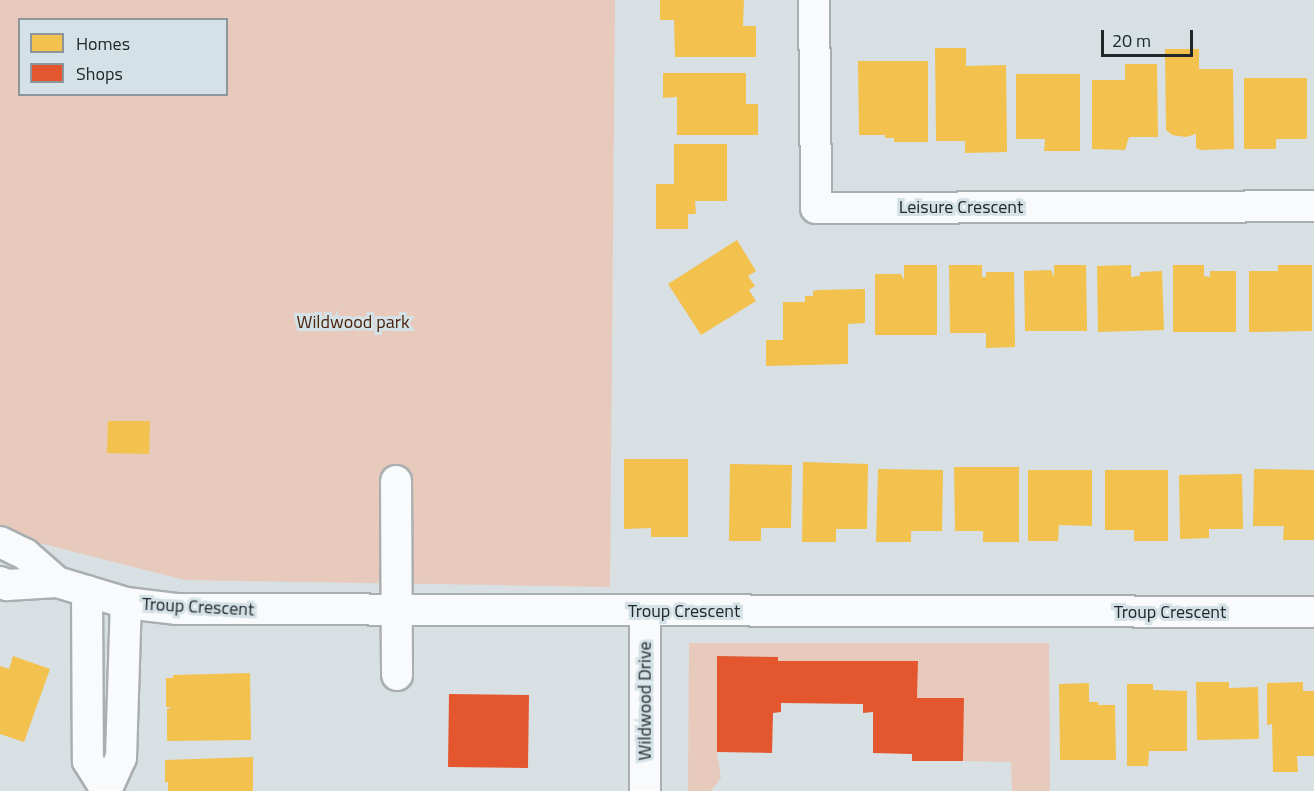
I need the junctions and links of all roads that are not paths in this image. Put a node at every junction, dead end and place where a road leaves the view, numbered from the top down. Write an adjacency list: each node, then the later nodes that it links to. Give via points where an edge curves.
1 (814, 0): 2 (street, Leisure Crescent, via 816,208)
2 (1314, 206)
3 (396, 481): 9 (street)
4 (0, 542): 6 (street, Troup Crescent, via 25,554)
5 (0, 582): 6 (street, Troup Crescent)
6 (57, 582): 7 (street, Troup Crescent)
7 (87, 591): 8 (street, Troup Crescent); 13 (street, via 88,761)
8 (126, 603): 9 (street, Troup Crescent, via 176,609); 13 (street, via 121,758)
9 (396, 610): 10 (street, Troup Crescent); 12 (street)
10 (645, 611): 11 (street, Troup Crescent); 14 (street, Wildwood Drive)
11 (1314, 612)
12 (397, 675)
13 (106, 790)
14 (645, 791)

